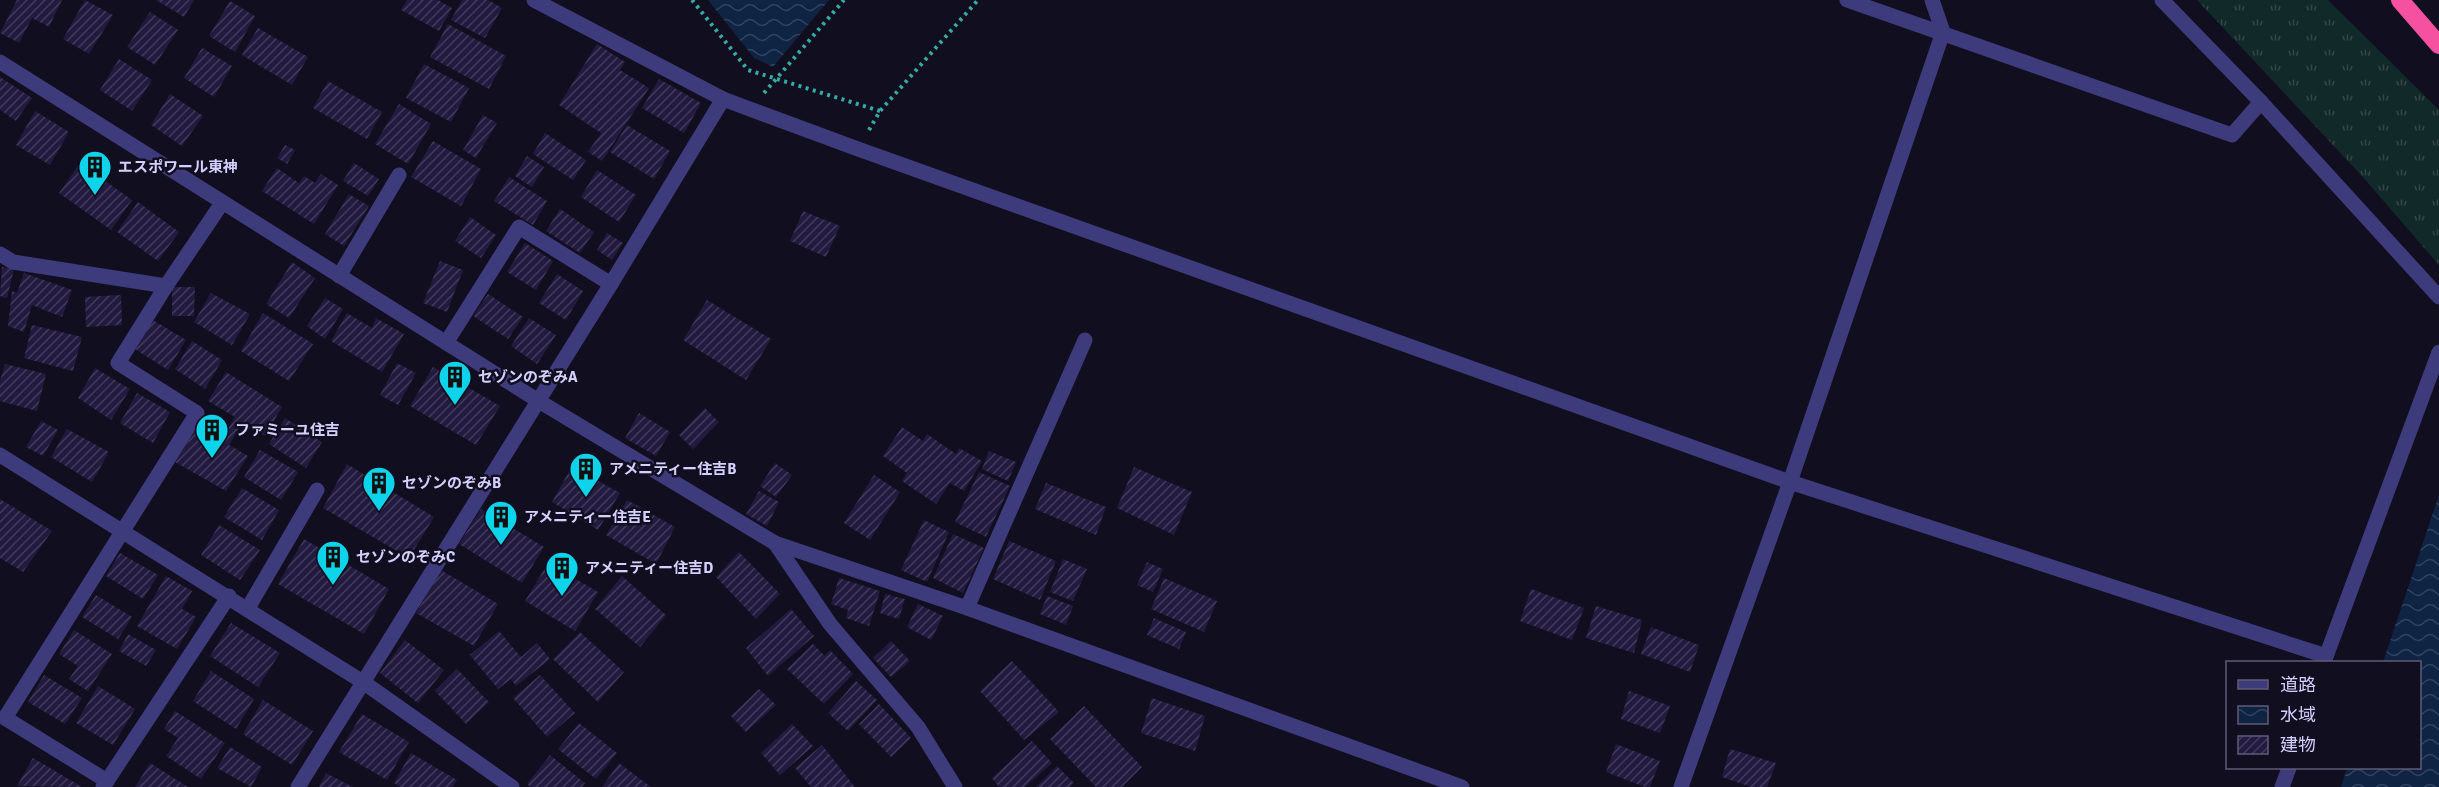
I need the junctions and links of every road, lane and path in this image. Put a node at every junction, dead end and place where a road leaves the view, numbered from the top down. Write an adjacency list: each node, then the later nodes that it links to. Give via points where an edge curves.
1 (534, 0): 13 (street)
2 (692, 0): 12 (path, via 748,70)
3 (844, 0): 12 (path)
4 (978, 0): 16 (path)
5 (1847, 0): 9 (street)
6 (1932, 0): 9 (street)
7 (2162, 0): 14 (street)
8 (2400, 0): 10 (highway)
9 (1943, 32): 14 (street, via 2232,135); 30 (street)
10 (2439, 45)
11 (0, 62): 19 (street)
12 (777, 79): 15 (path); 16 (path)
13 (723, 99): 15 (street); 22 (street)
14 (2261, 102): 24 (street)
15 (748, 109): 17 (street)
16 (880, 111): 17 (path)
17 (858, 149): 30 (street)
18 (399, 175): 21 (street)
19 (222, 203): 21 (street); 23 (street)
20 (0, 254): 23 (street, via 13,262)
21 (339, 276): 26 (street)
22 (611, 284): 26 (street, via 519,227); 28 (street)
23 (166, 286): 32 (street, via 118,363 197,413)
24 (2439, 297)
25 (1085, 340): 36 (street)
26 (446, 343): 28 (street)
27 (2439, 352): 37 (street)
28 (537, 400): 33 (street); 38 (street)
29 (0, 455): 32 (street)
30 (1790, 482): 37 (street); 45 (street)
31 (317, 490): 35 (street)
32 (124, 531): 34 (street); 40 (street, via 5,718)
33 (775, 543): 36 (street); 43 (street, via 830,624 918,728)
34 (229, 596): 35 (street); 40 (street)
35 (248, 608): 38 (street)
36 (967, 608): 44 (street)
37 (2325, 659)
38 (363, 682): 41 (street); 42 (street)
39 (2289, 769): 46 (street)
40 (105, 784)
41 (298, 787)
42 (512, 787)
43 (955, 787)
44 (1462, 787)
45 (1681, 787)
46 (2282, 787)

